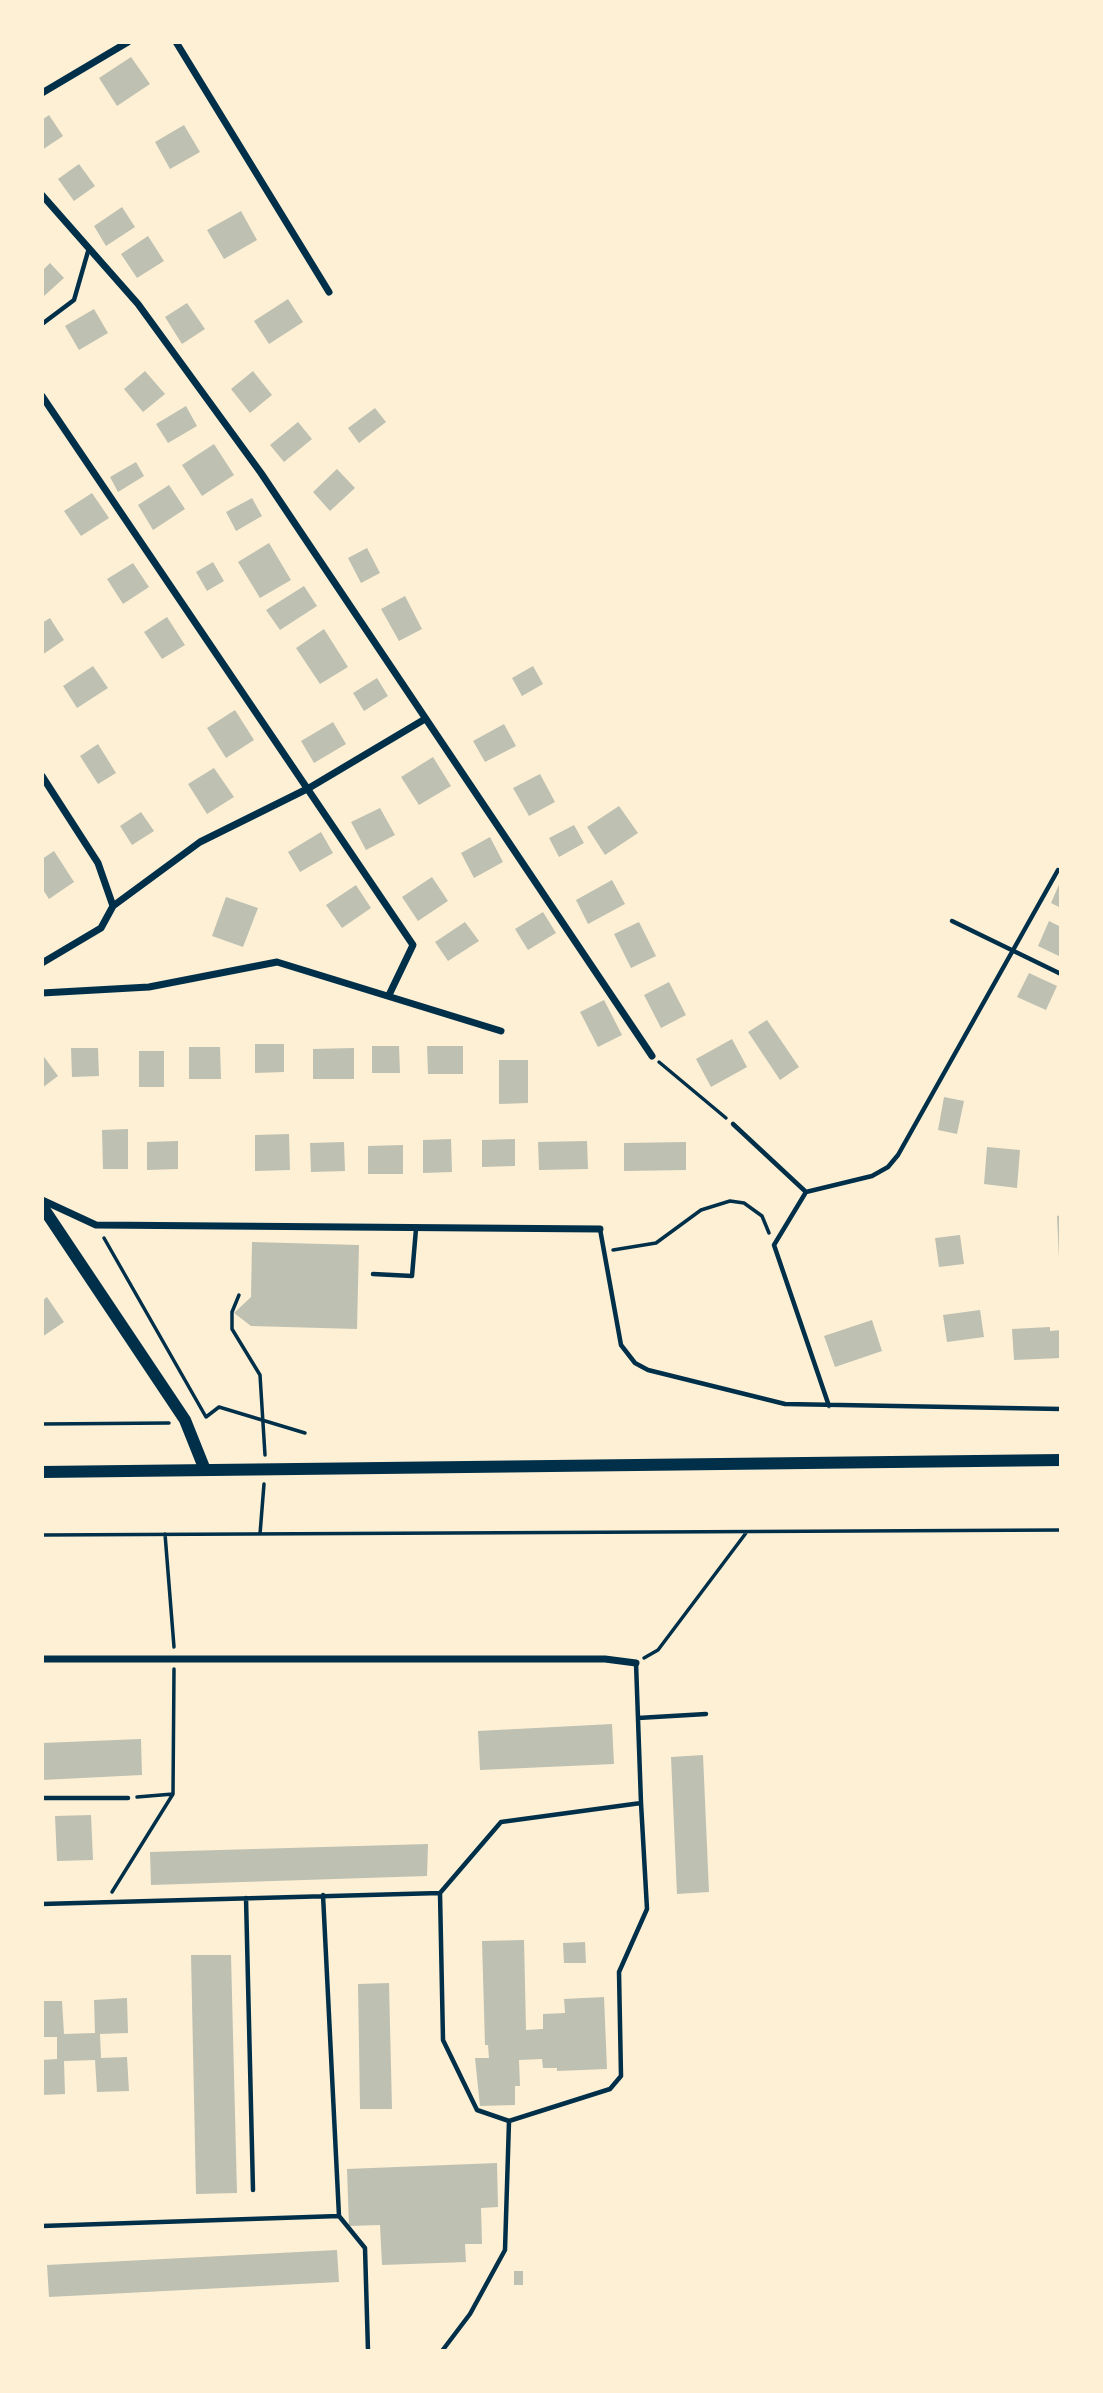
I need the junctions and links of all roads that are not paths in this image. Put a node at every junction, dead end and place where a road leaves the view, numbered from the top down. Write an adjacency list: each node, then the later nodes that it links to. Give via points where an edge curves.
1 (128, 42): 3 (street)
2 (176, 42): 6 (street)
3 (42, 93)
4 (42, 195): 5 (street)
5 (89, 248): 7 (lane, via 74,300); 9 (street, via 138,304 261,473)
6 (330, 292)
7 (42, 324)
8 (42, 396): 11 (street)
9 (425, 719): 11 (street); 21 (street)
10 (42, 776): 13 (street, via 98,863)
11 (309, 788): 13 (street, via 200,842); 19 (street, via 413,945)
12 (1058, 870): 15 (lane)
13 (113, 906): 16 (street, via 100,928)
14 (952, 921): 15 (lane)
15 (1012, 951): 17 (lane); 23 (lane, via 888,1167 872,1177)
16 (42, 963)
17 (1061, 974)
18 (42, 993): 19 (street, via 149,987 277,962)
19 (388, 995): 20 (street)
20 (500, 1031)
21 (652, 1056)
22 (733, 1124): 23 (lane)
23 (807, 1192): 29 (lane, via 774,1245)
24 (42, 1200): 26 (street, via 96,1225)
25 (42, 1206): 32 (main road, via 185,1420)
26 (416, 1229): 27 (street); 28 (lane, via 412,1276)
27 (600, 1229): 29 (lane, via 621,1345 635,1363 785,1404)
28 (373, 1274)
29 (829, 1406): 30 (lane)
30 (1061, 1409)
31 (1061, 1460): 32 (main road)
32 (205, 1470): 33 (main road)
33 (42, 1472)
34 (42, 1659): 35 (street, via 605,1659)
35 (636, 1663): 37 (lane)
36 (706, 1714): 37 (lane)
37 (638, 1718): 40 (lane)
38 (42, 1798): 39 (lane)
39 (128, 1798)
40 (641, 1802): 41 (lane, via 501,1822); 45 (lane, via 647,1909 619,1972 621,2076 610,2089)
41 (440, 1893): 42 (lane); 45 (lane, via 443,2040 477,2110)
42 (323, 1895): 43 (lane); 47 (lane)
43 (246, 1898): 44 (lane); 46 (lane)
44 (42, 1904)
45 (509, 2121): 50 (lane, via 505,2250 470,2314)
46 (253, 2190)
47 (339, 2216): 48 (lane); 49 (lane, via 365,2248)
48 (42, 2226)
49 (368, 2351)
50 (442, 2351)

